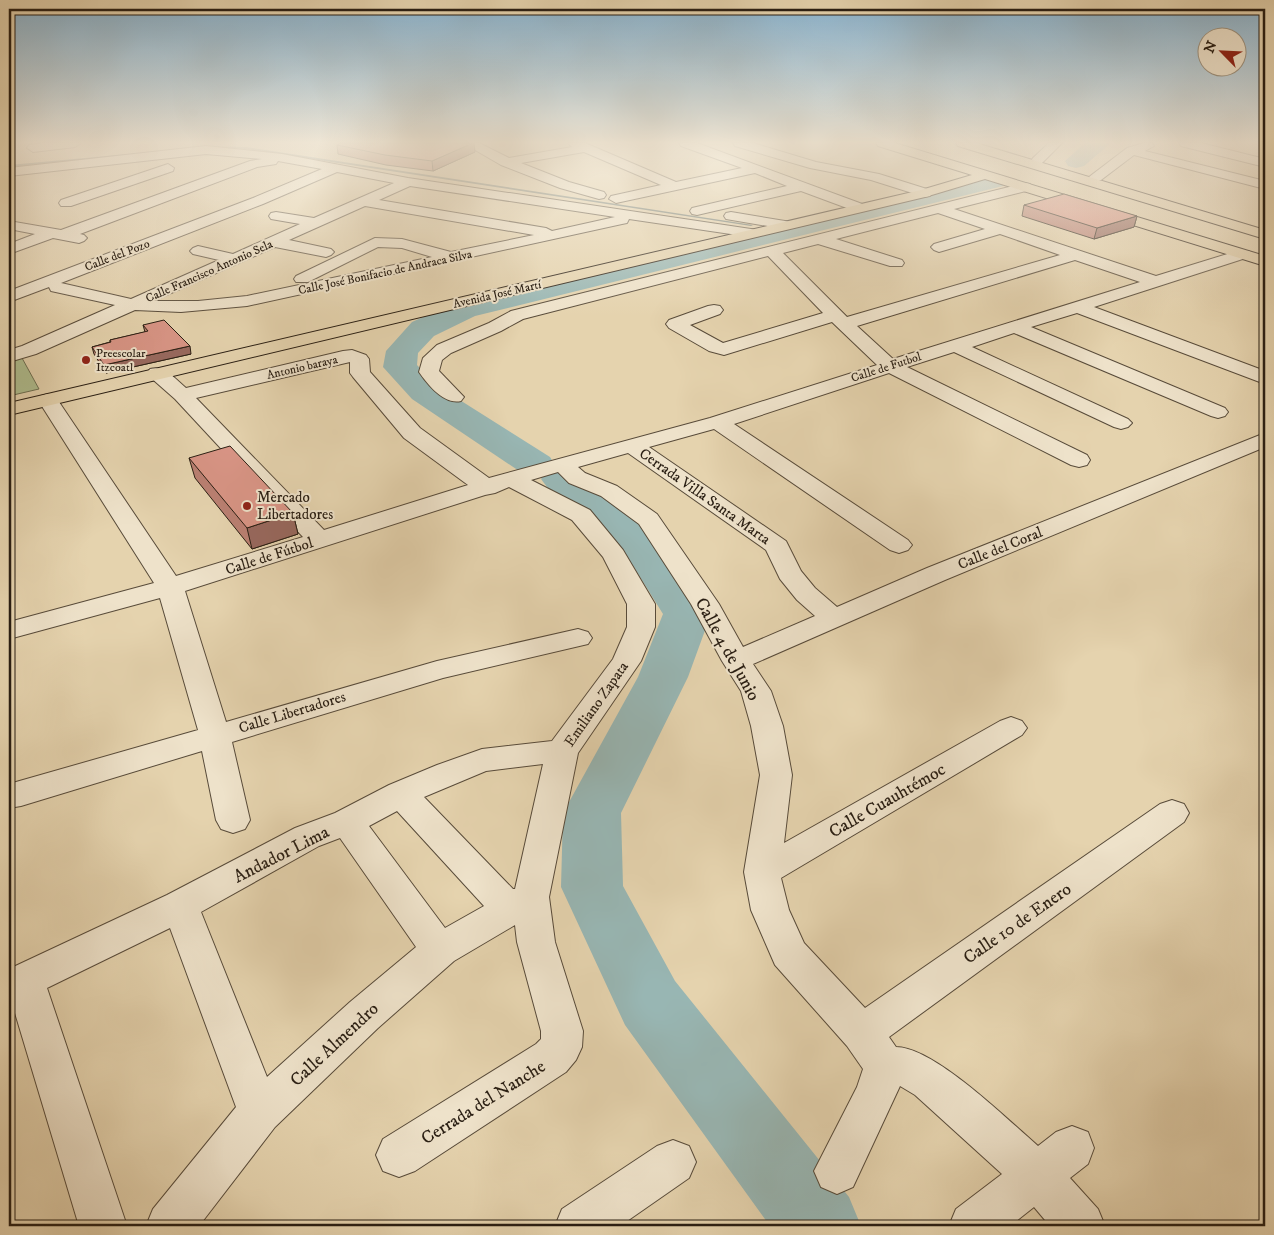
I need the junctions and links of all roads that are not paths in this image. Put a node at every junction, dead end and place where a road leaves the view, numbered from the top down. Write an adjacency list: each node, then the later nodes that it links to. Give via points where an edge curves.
1 (73, 201): 18 (street)
2 (155, 201): 30 (street)
3 (258, 201): 38 (street, Calle del Pozo); 51 (street, via 244,212)
4 (368, 201): 17 (street, Calle Francisco Antonio Sela)
5 (493, 201): 23 (street)
6 (531, 201): 22 (street)
7 (627, 201): 20 (street)
8 (741, 201): 20 (street)
9 (859, 201): 26 (main road, Avenida José Martí)
10 (870, 201): 11 (main road, Avenida José Martí)
11 (894, 201)
12 (971, 201): 19 (street)
13 (1069, 201): 44 (main road)
14 (1102, 201): 39 (main road)
15 (1152, 201): 32 (main road)
16 (1178, 201): 27 (main road)
17 (365, 202): 23 (street); 24 (street, Calle Francisco Antonio Sela)
18 (66, 203)
19 (939, 209): 28 (street); 33 (street)
20 (697, 211): 26 (street)
21 (276, 216): 24 (street)
22 (636, 217): 29 (street); 31 (street, Calle José Bonifacio de Andraca Silva)
23 (461, 218): 31 (street)
24 (317, 223): 35 (street, Calle Francisco Antonio Sela)
25 (9, 225): 30 (street)
26 (785, 225): 29 (main road, Avenida José Martí)
27 (1265, 226)
28 (1000, 230): 37 (street); 45 (street)
29 (751, 233): 63 (main road, Avenida José Martí)
30 (57, 234): 34 (street); 40 (street)
31 (560, 234): 46 (street, Calle José Bonifacio de Andraca Silva)
32 (1265, 235)
33 (818, 238): 41 (street); 49 (street)
34 (90, 240)
35 (275, 242): 43 (street); 47 (street, Calle Francisco Antonio Sela)
36 (108, 243): 38 (street)
37 (938, 247)
38 (136, 248): 52 (street, Calle del Pozo)
39 (1265, 248)
40 (9, 249)
41 (771, 250): 58 (street); 66 (street, via 517,315 444,349 433,358 429,372)
42 (198, 251): 47 (street)
43 (326, 252)
44 (1243, 254): 48 (main road); 50 (street, Calle de Futbol)
45 (1075, 255): 50 (street); 58 (street)
46 (452, 257): 53 (street, Calle José Bonifacio de Andraca Silva); 53 (street, via 398,243 375,243)
47 (236, 259): 54 (street, Calle Francisco Antonio Sela)
48 (1265, 261)
49 (896, 262)
50 (1157, 282): 56 (street, Calle de Futbol)
51 (57, 287): 54 (street, Calle José Bonifacio de Andraca Silva); 55 (street)
52 (9, 297)
53 (263, 298): 54 (street, Calle José Bonifacio de Andraca Silva, via 208,306)
54 (133, 304): 61 (street, Calle Francisco Antonio Sela)
55 (9, 306)
56 (1078, 307): 59 (street, Calle de Futbol); 64 (street)
57 (714, 310): 58 (street, via 675,324 724,349)
58 (839, 320): 62 (street)
59 (1015, 327): 60 (street, Calle de Futbol); 69 (street)
60 (955, 346): 62 (street, Calle de Futbol); 71 (street)
61 (9, 356)
62 (889, 366): 70 (street, Calle de Futbol); 74 (street)
63 (157, 373): 65 (street); 67 (main road, Avenida José Martí)
64 (1265, 378)
65 (182, 395): 77 (street, Antonio baraya, via 352,356 359,359 360,373 371,388 412,433); 78 (street)
66 (454, 397)
67 (48, 400): 68 (main road, Avenida José Martí); 80 (street)
68 (9, 409)
69 (1218, 412)
70 (716, 422): 73 (street, Calle de Futbol); 79 (street)
71 (1121, 424)
72 (1265, 439): 81 (street, Calle del Coral)
73 (631, 445): 75 (street, Calle de Futbol); 81 (street, Cerrada Villa Santa Marta, via 777,546 789,573 806,594)
74 (1079, 460)
75 (563, 464): 76 (street, Calle de Futbol); 84 (street, Calle 4 de Junio, via 577,478 609,491 648,519 705,604)
76 (519, 476): 77 (street, Calle de Fútbol); 87 (street, Emiliano Zapata, via 581,515 614,555 641,604 641,626 627,661)
77 (487, 488): 78 (street, Calle de Fútbol)
78 (320, 540): 80 (street, Calle de Fútbol)
79 (899, 545)
80 (170, 587): 82 (street, Calle de Fútbol); 86 (street)
81 (834, 618): 84 (street, Calle del Coral)
82 (9, 632)
83 (578, 638): 86 (street, Calle Libertadores, via 437,670)
84 (736, 660): 93 (street, Calle 4 de Junio, via 756,691 768,726 776,775)
85 (1011, 728): 93 (street, Calle Cuauhtémoc)
86 (215, 736): 89 (street, Calle Libertadores); 91 (street)
87 (562, 751): 88 (street, Andador Lima, via 482,760); 94 (street, Cerrada del Nanche)
88 (401, 794): 92 (street, Andador Lima); 94 (street)
89 (9, 796)
90 (1172, 813): 98 (street, Calle 10 de Enero)
91 (233, 820)
92 (347, 822): 95 (street, Andador Lima, via 307,837); 96 (street)
93 (762, 872): 98 (street, Calle 4 de Junio, via 770,910 789,954)
94 (520, 903): 96 (street, Calle Almendro); 101 (street, Cerrada del Nanche, via 536,942 562,1031 560,1047 551,1058)
95 (180, 906): 97 (street, Andador Lima); 99 (street)
96 (440, 950): 99 (street, Calle Almendro, via 364,1015)
97 (16, 983): 105 (street)
98 (874, 1050): 103 (street, via 876,1094); 104 (street, via 930,1081)
99 (260, 1112): 106 (street, Calle Almendro)
100 (1072, 1148): 104 (street)
101 (399, 1155)
102 (673, 1162): 107 (street)
103 (837, 1170)
104 (1037, 1176): 108 (street); 109 (street)
105 (103, 1226)
106 (170, 1226)
107 (579, 1226)
108 (973, 1226)
109 (1081, 1226)

